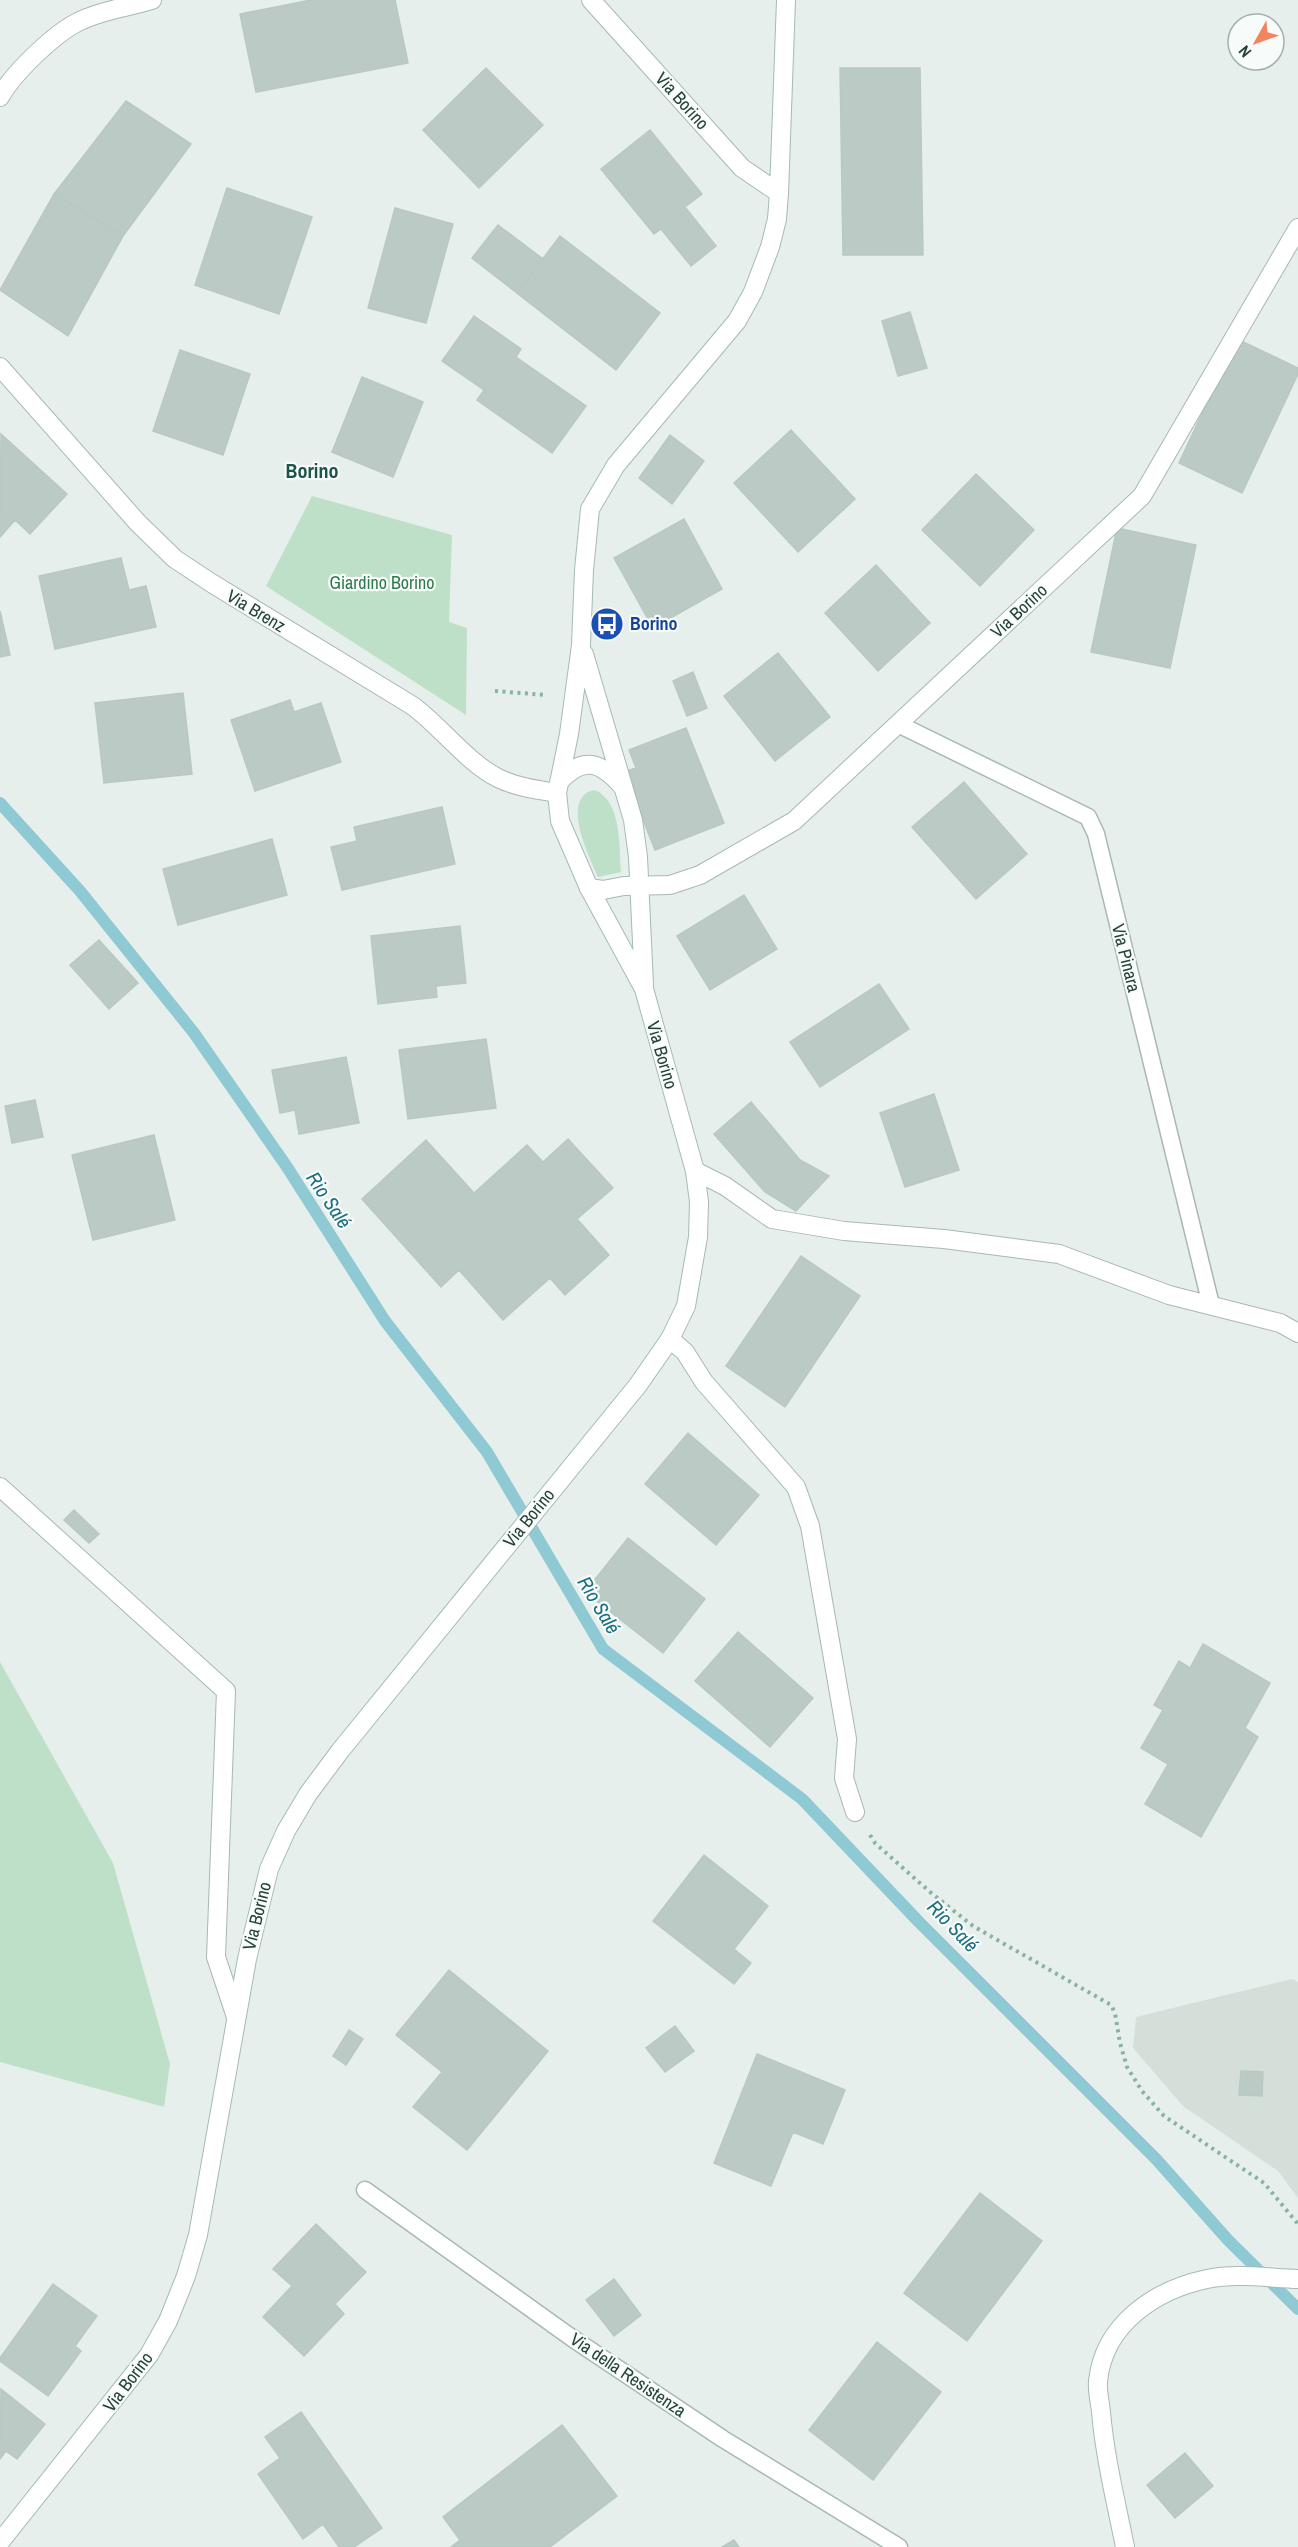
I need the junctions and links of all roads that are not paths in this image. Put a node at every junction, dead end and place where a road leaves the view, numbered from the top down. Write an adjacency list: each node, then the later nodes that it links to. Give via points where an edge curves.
1 (152, 0): 4 (street, via 81,20 13,77)
2 (591, 0): 5 (street, Via Borino, via 742,168)
3 (786, 0): 5 (street, Via Borino)
4 (0, 97)
5 (780, 193): 8 (street, Via Borino, via 770,247 753,292 736,321 616,465 590,509)
6 (1298, 228): 9 (street, Via Borino, via 1142,496)
7 (0, 368): 11 (street, Via Brenz, via 138,523 175,558 413,706 497,778 533,790)
8 (581, 645): 10 (street, Via Borino); 11 (street, Via Borino)
9 (898, 724): 12 (street, Via Borino, via 794,821 700,875 670,885); 16 (lane, Via Pinara, via 1088,817 1096,834)
10 (624, 787): 11 (street, via 609,771 595,764 568,772); 12 (street, Via Borino, via 633,820)
11 (558, 788): 13 (street, Via Borino, via 560,821)
12 (640, 887): 13 (street, Via Borino); 14 (street, Via Borino)
13 (589, 888): 14 (street, Via Borino)
14 (644, 989): 15 (street, Via Borino)
15 (695, 1171): 16 (street, via 725,1186 772,1219 844,1231 1059,1254); 18 (street, Via Borino, via 699,1202 694,1267 686,1306)
16 (1211, 1305): 17 (street, via 1280,1323)
17 (1298, 1333)
18 (670, 1339): 20 (street, via 796,1487 810,1526 847,1739 844,1778); 21 (street, Via Borino, via 638,1385 308,1794 269,1869)
19 (0, 1487): 21 (street, Via Borino, via 226,1691 216,1957)
20 (855, 1812)
21 (236, 2018): 24 (street, Via Borino, via 198,2235 168,2321 123,2390)
22 (365, 2190): 25 (lane, Via della Resistenza, via 581,2344 723,2439)
23 (1298, 2279): 26 (street, via 1209,2278 1177,2288 1153,2300 1119,2328 1105,2349 1098,2382 1103,2446)
24 (0, 2542)
25 (899, 2547)
26 (1125, 2547)

